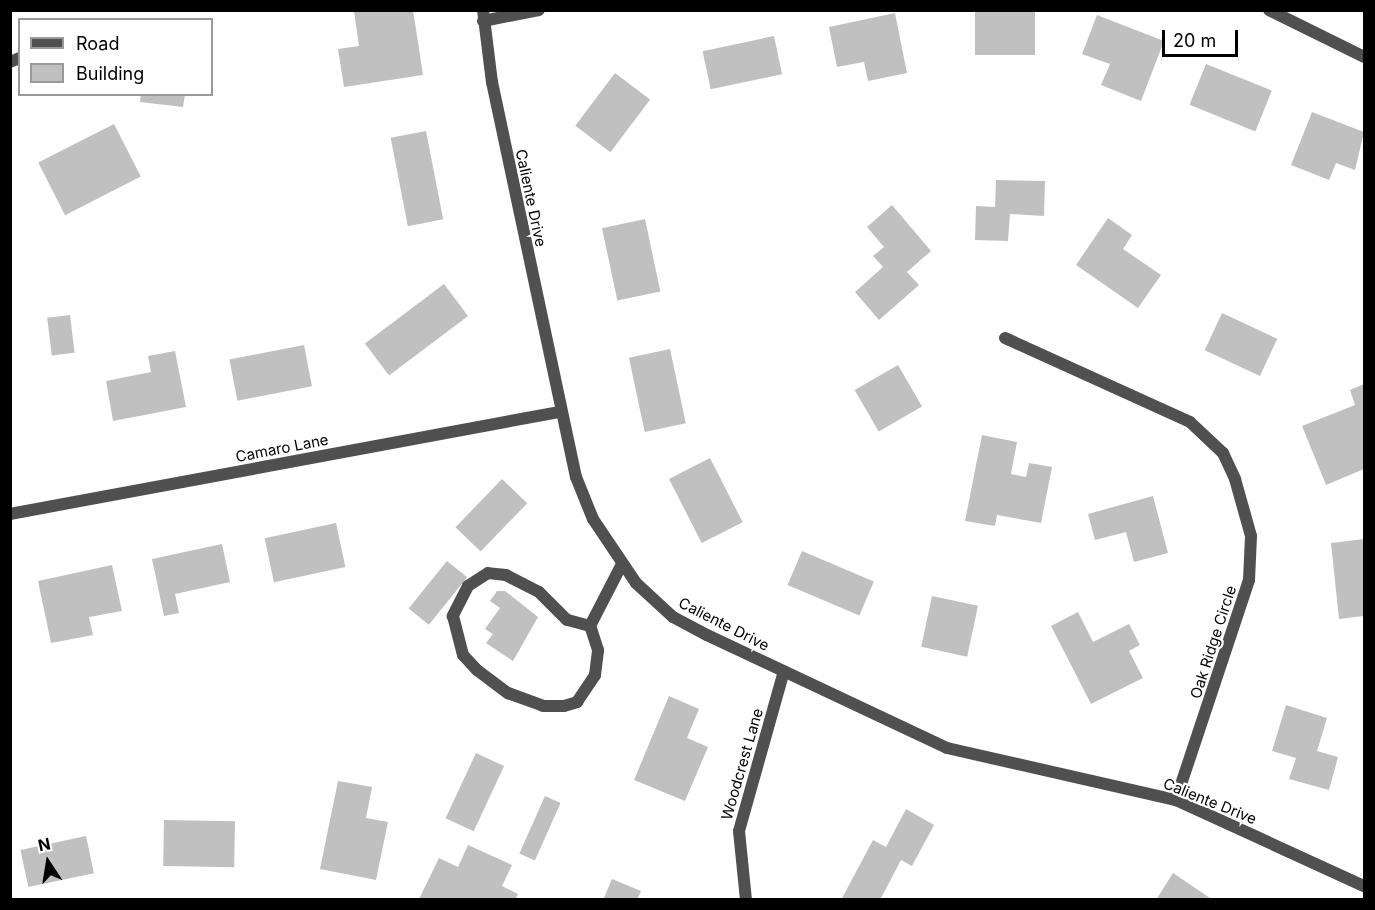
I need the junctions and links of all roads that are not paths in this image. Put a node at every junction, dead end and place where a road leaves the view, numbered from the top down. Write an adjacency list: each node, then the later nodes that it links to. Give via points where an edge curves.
1 (539, 10): 3 (street)
2 (1269, 10): 4 (street)
3 (483, 16): 6 (street, Caliente Drive)
4 (1365, 57)
5 (1005, 338): 11 (street, Oak Ridge Circle, via 1190,422 1222,453 1235,479 1251,536 1249,580)
6 (559, 412): 7 (street, Camaro Lane); 8 (street, Caliente Drive, via 593,519)
7 (10, 514)
8 (622, 564): 9 (street); 10 (street, Caliente Drive, via 673,617)
9 (590, 626): 9 (street, via 598,650 588,690 577,702 543,706 508,693 477,670 463,655 453,616 468,586 488,573 514,579 539,592 567,620)
10 (784, 671): 11 (street, Caliente Drive, via 947,748); 13 (street, Woodcrest Lane, via 738,831)
11 (1176, 800): 12 (street, Caliente Drive)
12 (1365, 886)
13 (746, 900)

